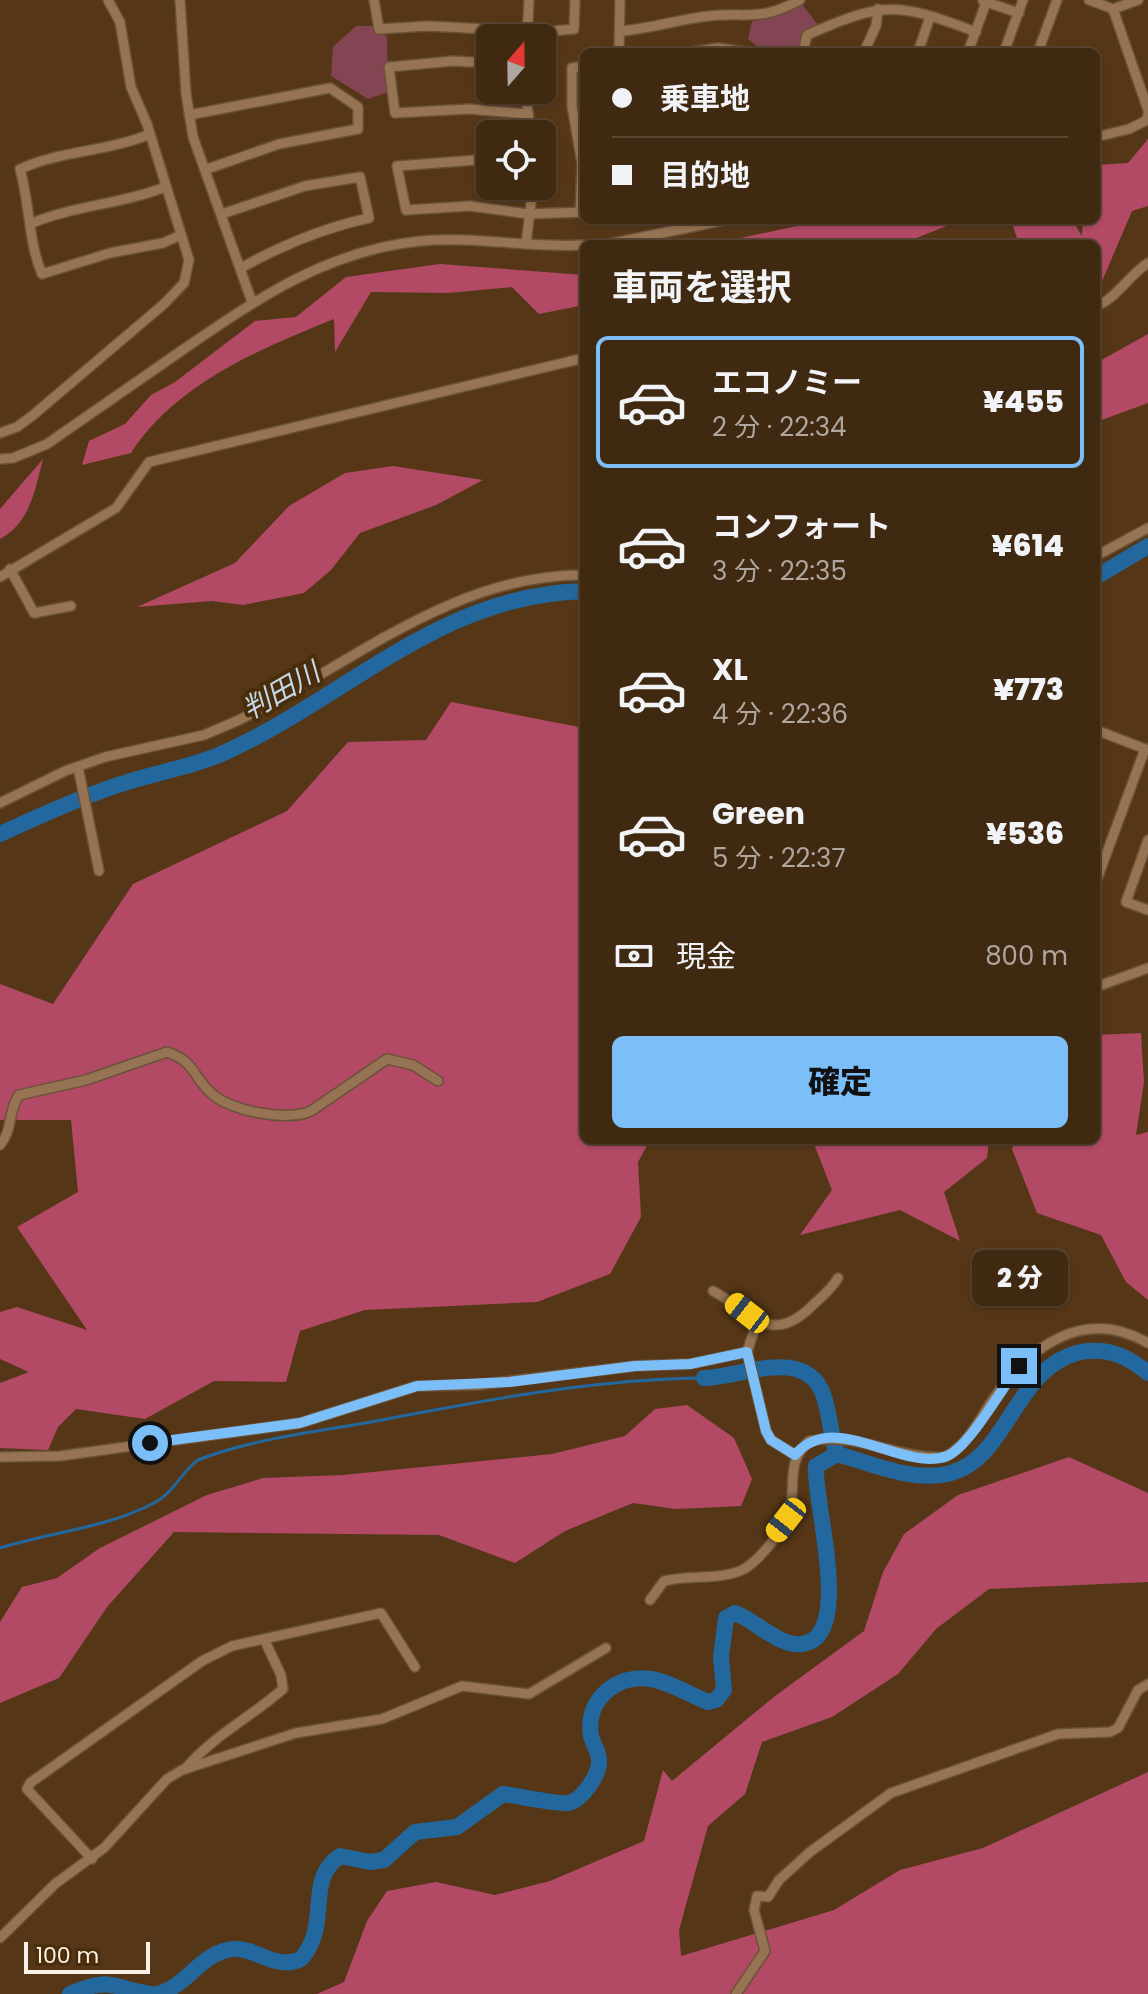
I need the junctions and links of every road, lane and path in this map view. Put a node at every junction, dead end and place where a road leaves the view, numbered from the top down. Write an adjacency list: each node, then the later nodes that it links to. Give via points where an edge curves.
1 (108, 0): 36 (street, via 120,22 131,87)
2 (180, 0): 34 (street)
3 (374, 0): 18 (street, via 379,29)
4 (529, 0): 17 (street)
5 (575, 0): 19 (street, via 574,29)
6 (620, 0): 20 (street)
7 (800, 0): 20 (street, via 758,17 713,15)
8 (1023, 0): 15 (street)
9 (1057, 0): 28 (street)
10 (1089, 0): 14 (street)
11 (1138, 0): 14 (street)
12 (984, 1): 15 (street); 21 (street)
13 (878, 9): 16 (street); 23 (street, via 852,14 807,35); 24 (street)
14 (1113, 9): 32 (street)
15 (1019, 13): 27 (street)
16 (930, 17): 21 (street); 25 (street)
17 (528, 24)
18 (476, 30)
19 (556, 31)
20 (620, 31): 22 (street)
21 (976, 32): 26 (street)
22 (619, 48)
23 (804, 48)
24 (866, 48)
25 (919, 48)
26 (970, 48)
27 (1006, 48)
28 (1039, 48)
29 (476, 63): 33 (street, via 389,67 395,113 469,109)
30 (580, 67): 38 (street, via 572,68 571,87)
31 (526, 104): 33 (street)
32 (1148, 112): 37 (street, via 1140,124)
33 (527, 114): 35 (street)
34 (189, 115): 40 (street); 40 (street, via 330,88 358,107 358,129 279,144)
35 (528, 120)
36 (150, 134): 41 (street); 46 (street, via 108,149 60,154 20,169)
37 (1100, 136)
38 (580, 150)
39 (476, 160): 45 (street, via 397,166 406,210 470,206)
40 (207, 169): 44 (street)
41 (165, 187): 46 (street); 48 (street)
42 (530, 200): 45 (street)
43 (580, 212): 45 (street)
44 (222, 214): 53 (street); 53 (street, via 334,180 360,177 364,184 369,218 295,241)
45 (528, 214): 50 (street)
46 (32, 223): 48 (street, via 34,256 42,274)
47 (706, 224): 49 (street)
48 (181, 235): 57 (street, via 188,272 176,294 32,416)
49 (628, 240)
50 (526, 244): 51 (street); 54 (street, via 419,241 355,252 300,274)
51 (580, 245)
52 (1148, 263): 55 (street)
53 (241, 268): 54 (street)
54 (252, 302): 58 (street, via 47,444)
55 (1100, 304)
56 (580, 359): 61 (street, via 149,462 116,508)
57 (0, 433)
58 (0, 459)
59 (1148, 528): 60 (street)
60 (1100, 554)
61 (10, 569): 63 (street); 64 (street, via 34,613)
62 (580, 575): 67 (street, via 544,576 473,593 239,720 204,735)
63 (0, 577)
64 (71, 606)
65 (1100, 731): 66 (street)
66 (1147, 749): 70 (street)
67 (78, 767): 68 (street); 71 (street)
68 (0, 803)
69 (1148, 840): 72 (street, via 1126,902)
70 (1101, 855)
71 (99, 871)
72 (1148, 910)
73 (1148, 968): 74 (street)
74 (1100, 986)
75 (438, 1081): 76 (street, via 413,1065 387,1059 311,1111 266,1116 211,1095 190,1064 167,1052 86,1080 19,1095)
76 (0, 1145)
77 (838, 1278): 79 (street, via 795,1322)
78 (713, 1291): 79 (street)
79 (757, 1322): 81 (street)
80 (1148, 1343): 82 (street, via 1109,1327 1049,1343 1019,1366 972,1435 945,1457 820,1439 809,1441)
81 (747, 1352): 82 (street, via 766,1431); 83 (street, via 690,1364 417,1386 300,1423 60,1456)
82 (795, 1455): 84 (street, via 786,1520 751,1564 727,1574 664,1581)
83 (0, 1457)
84 (650, 1600)
85 (264, 1639): 87 (street, via 381,1613); 89 (street, via 283,1689); 90 (street, via 219,1651 190,1668 30,1783 27,1789)
86 (606, 1648): 89 (street, via 529,1694 462,1686 382,1719 296,1733)
87 (415, 1667)
88 (1148, 1684): 92 (street, via 1138,1690 1118,1728 1110,1732 1058,1734 901,1787 810,1852 768,1897 757,1896 754,1910 765,1951)
89 (184, 1770): 90 (street, via 167,1779)
90 (92, 1859): 91 (street, via 55,1884)
91 (0, 1938)
92 (736, 1994)

